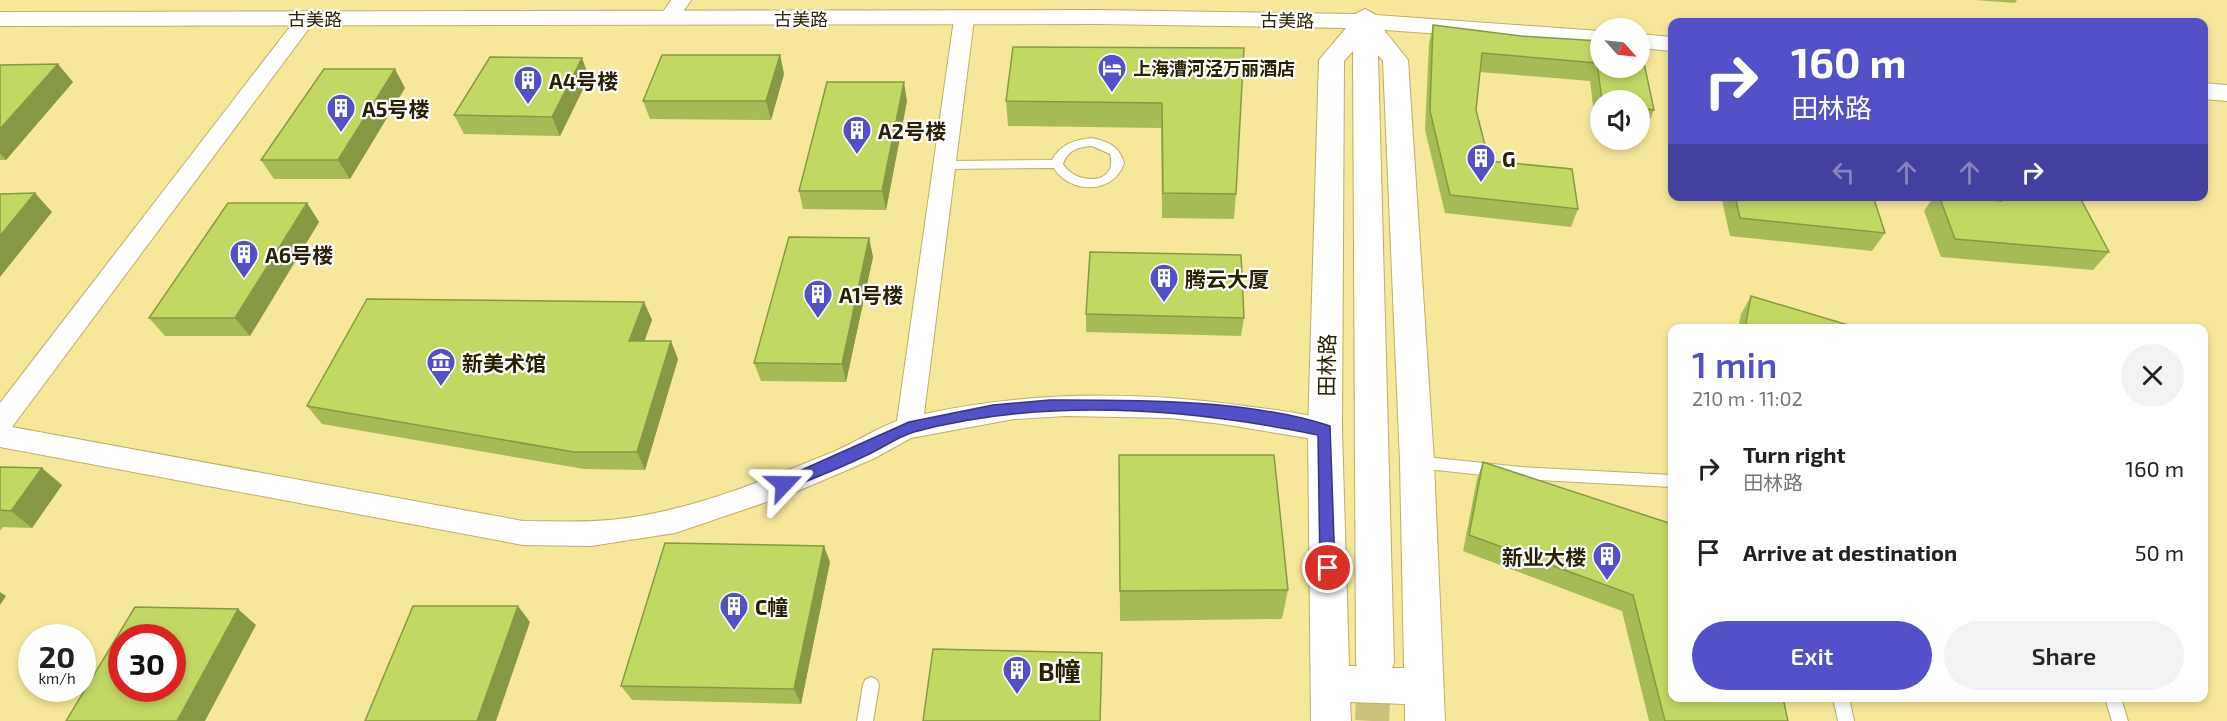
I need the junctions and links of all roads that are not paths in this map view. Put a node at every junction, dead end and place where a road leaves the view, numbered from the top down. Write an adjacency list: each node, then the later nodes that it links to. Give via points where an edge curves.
1 (675, 9): 3 (street, 古美路); 4 (street, 古美路)
2 (1365, 10): 4 (street, 古美路); 6 (street, 古美路); 15 (street, 田林路, via 1332,60); 17 (street, via 1395,60); 19 (street, 田林路)
3 (306, 19): 5 (street, 古美路); 13 (street)
4 (964, 19): 12 (street)
5 (0, 20)
6 (1590, 37)
7 (1650, 42): 8 (street)
8 (1668, 44)
9 (2208, 91): 10 (street)
10 (2227, 93)
11 (1057, 164): 11 (lane, via 1065,177 1084,184 1112,176 1119,165 1115,152 1092,142 1063,151); 12 (lane)
12 (945, 165): 14 (street)
13 (0, 423)
14 (909, 427): 15 (street, via 993,410 1050,405 1147,405 1258,417); 16 (street, via 861,452 765,492 664,522 591,534 523,533)
15 (1325, 430): 20 (street, 田林路)
16 (0, 436)
17 (1417, 462): 18 (lane, via 1521,473); 24 (street)
18 (1668, 481)
19 (1375, 663)
20 (1330, 683): 24 (street); 26 (street, 田林路)
21 (872, 685): 25 (lane)
22 (1841, 702): 27 (lane)
23 (2114, 702): 28 (lane)
24 (1425, 704)
25 (865, 721)
26 (1331, 721)
27 (1846, 721)
28 (2120, 721)

